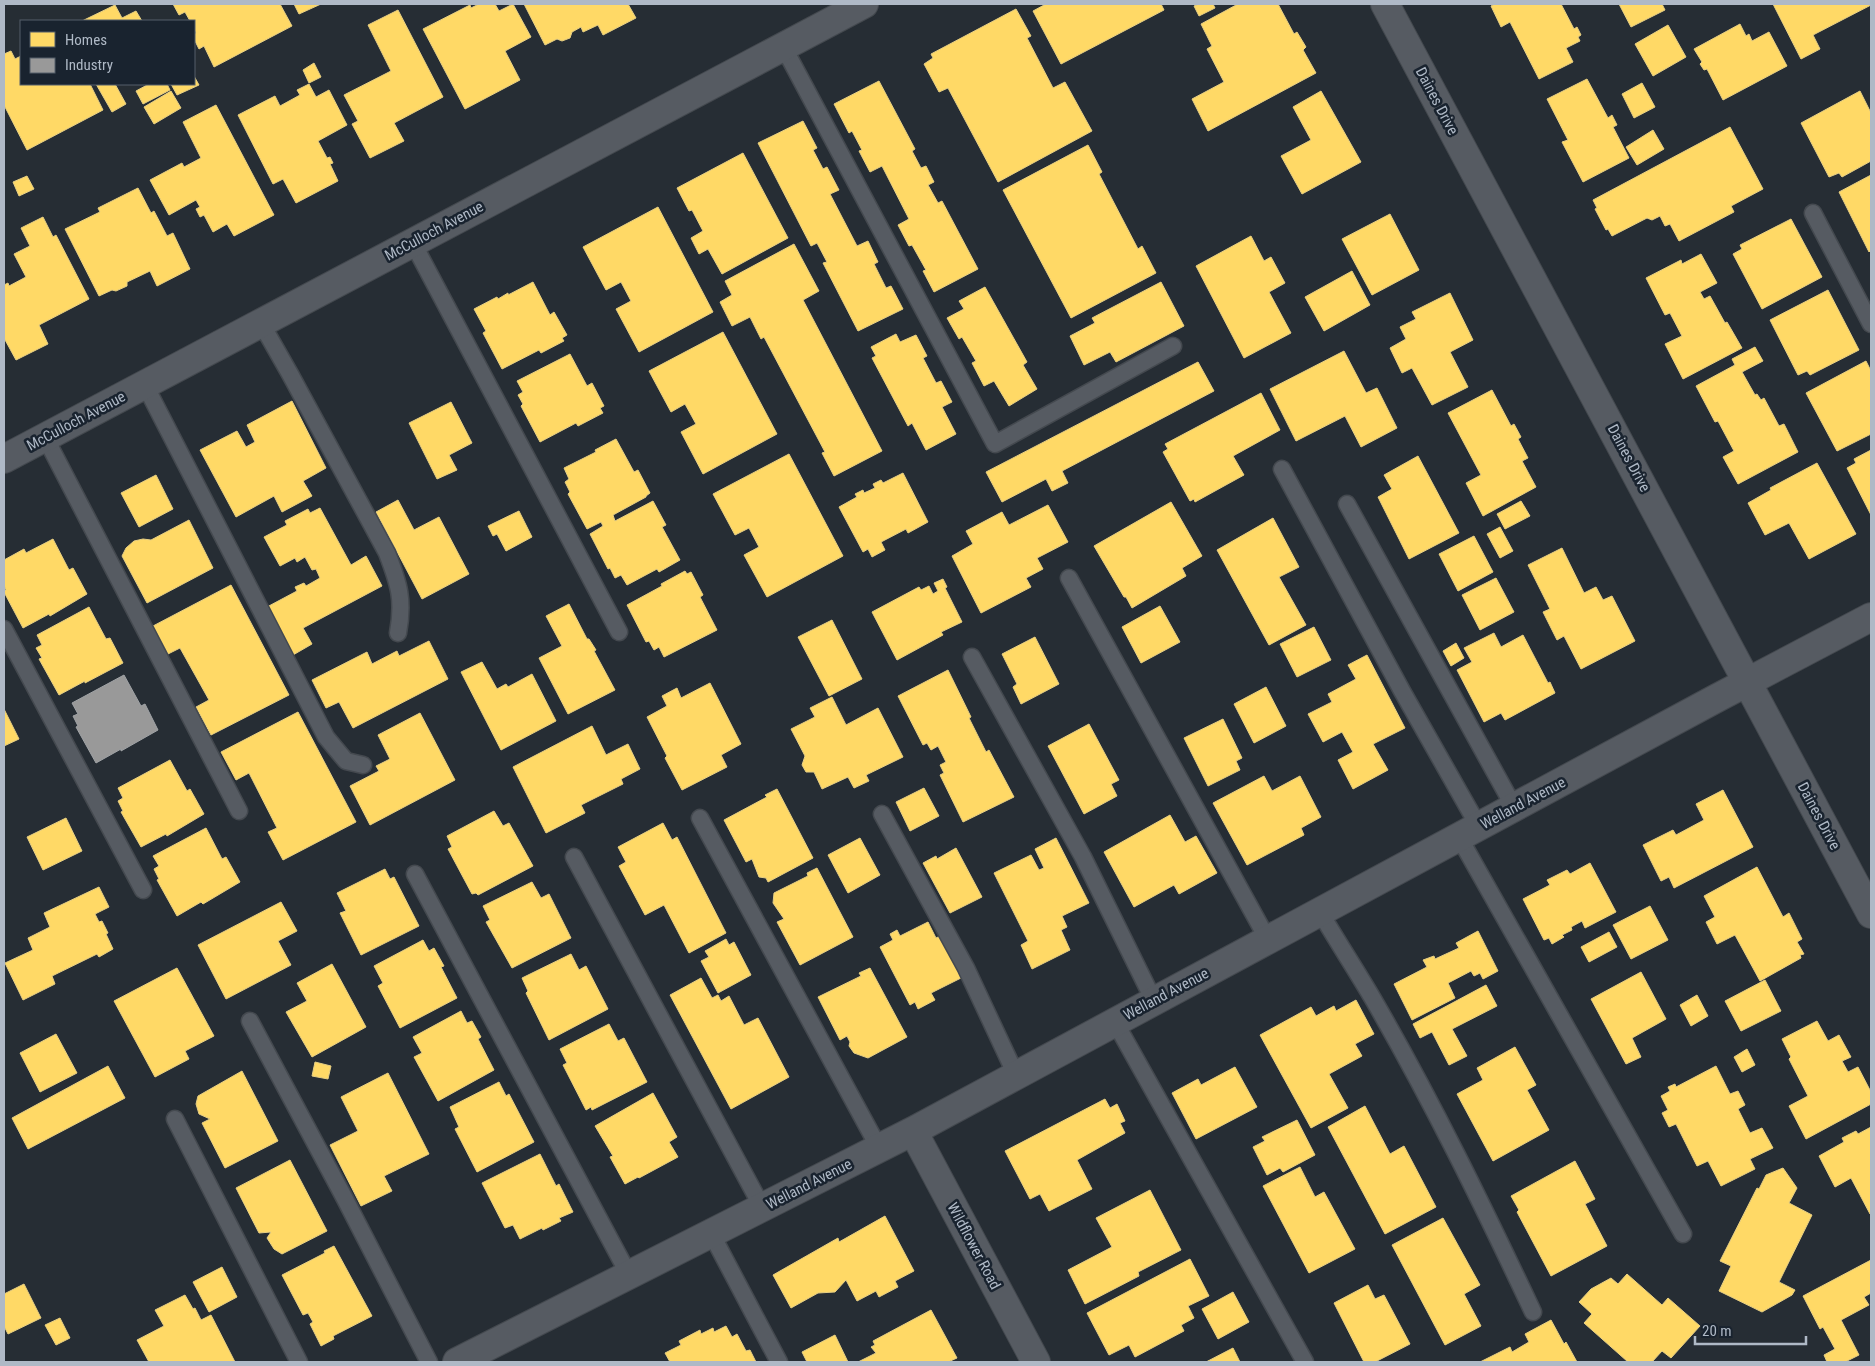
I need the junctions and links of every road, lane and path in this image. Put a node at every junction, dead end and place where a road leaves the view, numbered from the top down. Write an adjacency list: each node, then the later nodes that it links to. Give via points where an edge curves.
1 (864, 4): 3 (street, McCulloch Avenue)
2 (1385, 4): 20 (street, Daines Drive)
3 (783, 46): 5 (street, McCulloch Avenue); 8 (lane, via 995,444)
4 (1813, 212): 7 (lane)
5 (413, 243): 6 (street, McCulloch Avenue); 17 (lane)
6 (261, 323): 9 (street, McCulloch Avenue); 18 (lane, via 387,553 400,592 402,612)
7 (1871, 324)
8 (1173, 346)
9 (145, 385): 10 (street, McCulloch Avenue); 21 (lane, via 326,737 346,761)
10 (45, 437): 11 (street, McCulloch Avenue); 23 (lane)
11 (4, 459)
12 (1282, 469): 26 (lane, via 1402,691)
13 (1347, 504): 22 (lane)
14 (1069, 578): 32 (lane)
15 (1871, 617): 20 (street, Welland Avenue)
16 (4, 628): 29 (lane)
17 (619, 632)
18 (398, 633)
19 (972, 657): 33 (lane, via 1083,857)
20 (1748, 682): 22 (street, Welland Avenue); 31 (street, Daines Drive)
21 (363, 765)
22 (1514, 808): 26 (street, Welland Avenue)
23 (239, 811)
24 (882, 814): 36 (lane, via 966,968)
25 (700, 818): 39 (lane)
26 (1469, 832): 30 (street, Welland Avenue); 42 (lane)
27 (574, 857): 40 (lane)
28 (415, 874): 43 (lane)
29 (143, 890)
30 (1320, 912): 32 (street, Welland Avenue); 44 (lane, via 1424,1093)
31 (1871, 914)
32 (1268, 940): 33 (street, Welland Avenue)
33 (1154, 1001): 35 (street, Welland Avenue)
34 (250, 1021): 46 (lane)
35 (1115, 1022): 36 (street, Welland Avenue); 50 (lane)
36 (1016, 1075): 38 (street, Welland Avenue)
37 (175, 1119): 45 (lane)
38 (913, 1131): 39 (street, Welland Avenue); 49 (street, Wildflower Road)
39 (879, 1148): 40 (street, Welland Avenue)
40 (762, 1207): 41 (street, Welland Avenue)
41 (711, 1233): 43 (street, Welland Avenue); 48 (lane)
42 (1683, 1234)
43 (629, 1275): 47 (street, Welland Avenue)
44 (1533, 1312)
45 (299, 1362)
46 (429, 1362)
47 (457, 1362)
48 (779, 1362)
49 (1036, 1362)
50 (1305, 1362)

